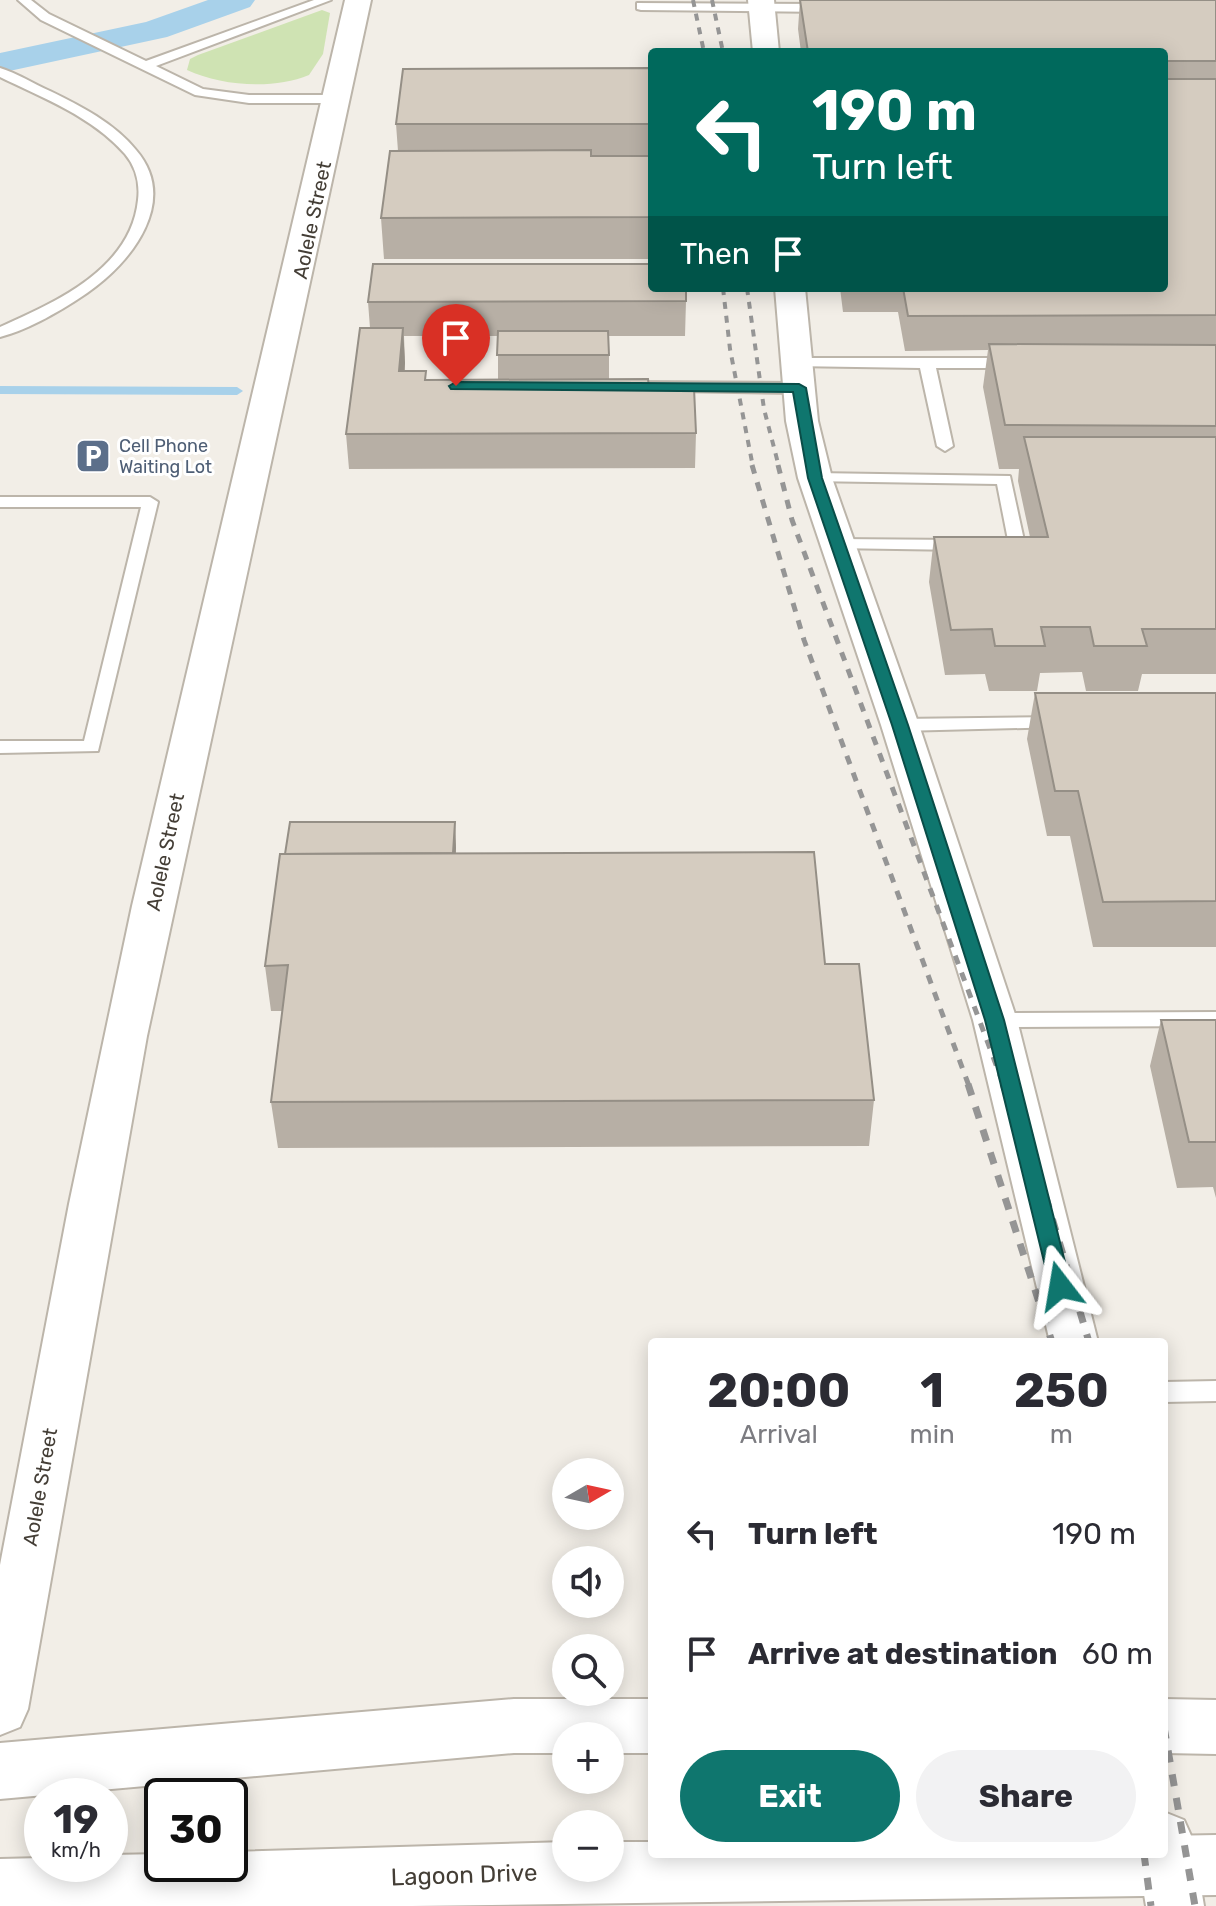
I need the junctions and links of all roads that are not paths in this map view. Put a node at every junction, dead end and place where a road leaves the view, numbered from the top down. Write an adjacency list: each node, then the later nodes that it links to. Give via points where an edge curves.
1 (24, 0): 8 (lane, via 45,17)
2 (325, 0): 8 (lane)
3 (358, 0): 10 (street, Aolele Street)
4 (761, 4): 5 (lane); 6 (lane); 7 (street)
5 (641, 6)
6 (847, 8)
7 (766, 48)
8 (144, 66): 10 (lane, via 200,92 222,96)
9 (0, 72): 12 (lane, via 118,139 142,169 146,202 131,242 99,276)
10 (337, 99): 29 (street, Aolele Street, via 303,263 215,621 125,1039)
11 (790, 292): 15 (street)
12 (0, 333)
13 (927, 363): 14 (lane); 15 (lane); 17 (lane)
14 (1030, 363)
15 (798, 376): 16 (lane); 18 (street)
16 (607, 387)
17 (945, 446)
18 (815, 478): 20 (street); 20 (lane, via 1004,479 1017,545)
19 (0, 502): 23 (lane, via 150,502 92,747)
20 (837, 544): 22 (street)
21 (1074, 723): 22 (lane)
22 (900, 725): 25 (street)
23 (0, 747)
24 (1216, 1019): 25 (lane)
25 (995, 1020): 26 (street)
26 (1073, 1338)
27 (1216, 1391): 28 (lane)
28 (1168, 1392)
29 (0, 1709)
30 (648, 1726): 33 (street, via 514,1726)
31 (1168, 1726): 32 (street)
32 (1216, 1727)
33 (0, 1771)
34 (1181, 1869): 35 (street, Lagoon Drive, via 525,1873)
35 (0, 1889)

